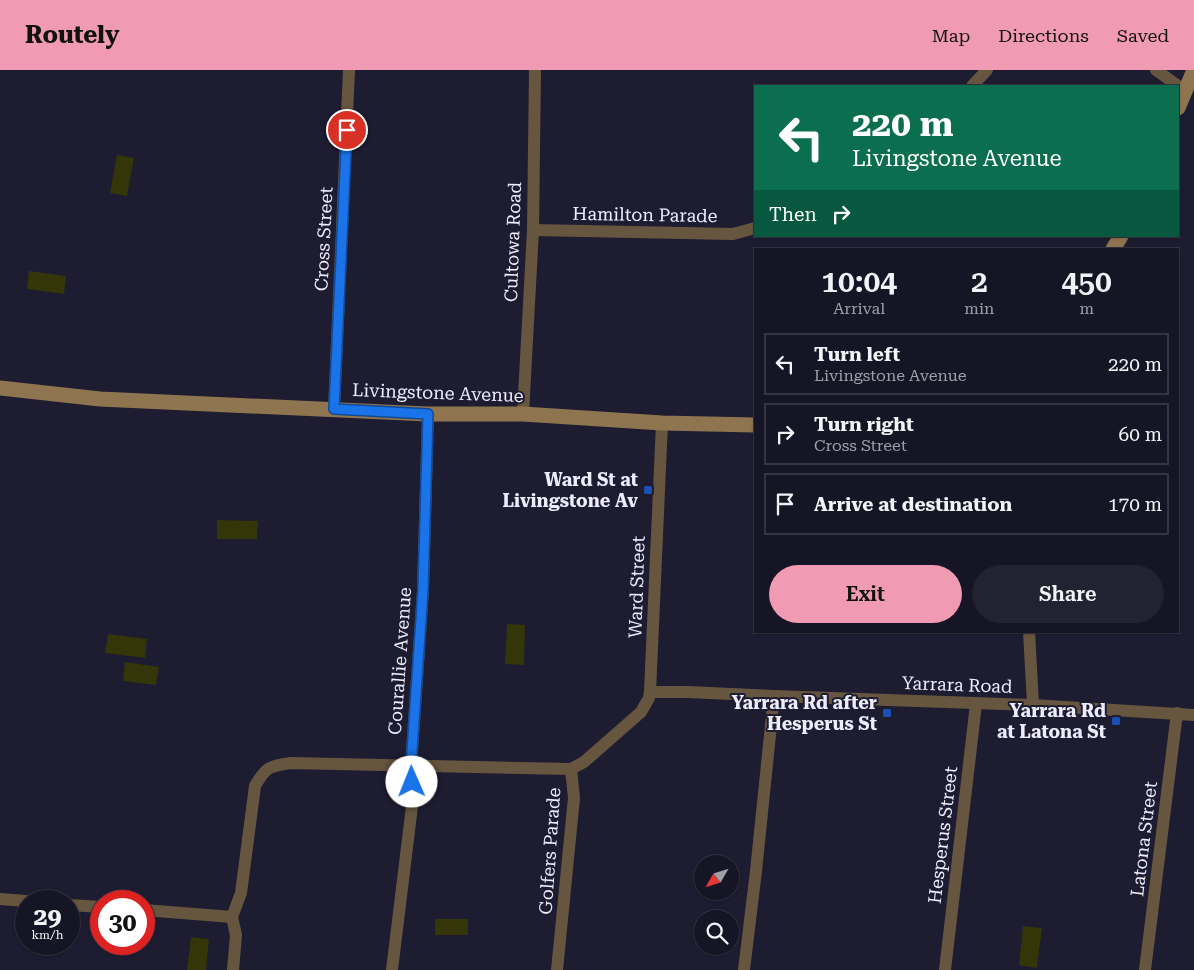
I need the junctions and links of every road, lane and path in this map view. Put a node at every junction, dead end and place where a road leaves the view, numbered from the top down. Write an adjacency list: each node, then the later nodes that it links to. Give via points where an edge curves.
1 (349, 70): 14 (street, Cross Street)
2 (535, 70): 12 (street, Cultowa Road)
3 (987, 70): 6 (street)
4 (1156, 70): 7 (street)
5 (1194, 70): 9 (street)
6 (973, 85)
7 (1177, 85)
8 (1179, 87): 9 (street)
9 (1185, 91): 10 (street)
10 (1179, 106)
11 (754, 228): 12 (street, Hamilton Parade, via 733,234)
12 (533, 230): 16 (street, Cultowa Road)
13 (0, 388): 14 (street, Livingstone Avenue, via 100,400)
14 (334, 409): 15 (street, Livingstone Avenue)
15 (428, 414): 16 (street, Livingstone Avenue); 26 (street, Courallie Avenue, via 423,590)
16 (523, 414): 17 (street, Livingstone Avenue)
17 (662, 423): 18 (street, Livingstone Avenue); 20 (street, Ward Street)
18 (754, 425)
19 (1029, 633): 23 (street)
20 (650, 692): 21 (street, Yarrara Road); 27 (street, via 641,712 584,762)
21 (774, 696): 22 (street, Yarrara Road); 35 (street)
22 (976, 704): 23 (street, Yarrara Road); 36 (street, Hesperus Street)
23 (1033, 705): 24 (street, Yarrara Road)
24 (1177, 713): 25 (street, Yarrara Road); 37 (street, Latona Street)
25 (1194, 715)
26 (411, 766): 27 (street, Golfers Parade); 31 (street, Golfers Parade, via 291,763 263,771 254,786 240,893); 33 (street, Courallie Avenue, via 413,798)
27 (571, 769): 34 (street, Golfers Parade, via 574,798)
28 (0, 900): 29 (street)
29 (15, 901)
30 (155, 911): 31 (street)
31 (232, 916): 32 (street, Golfers Parade, via 236,935)
32 (233, 970)
33 (392, 970)
34 (557, 970)
35 (744, 970)
36 (945, 970)
37 (1145, 970)

